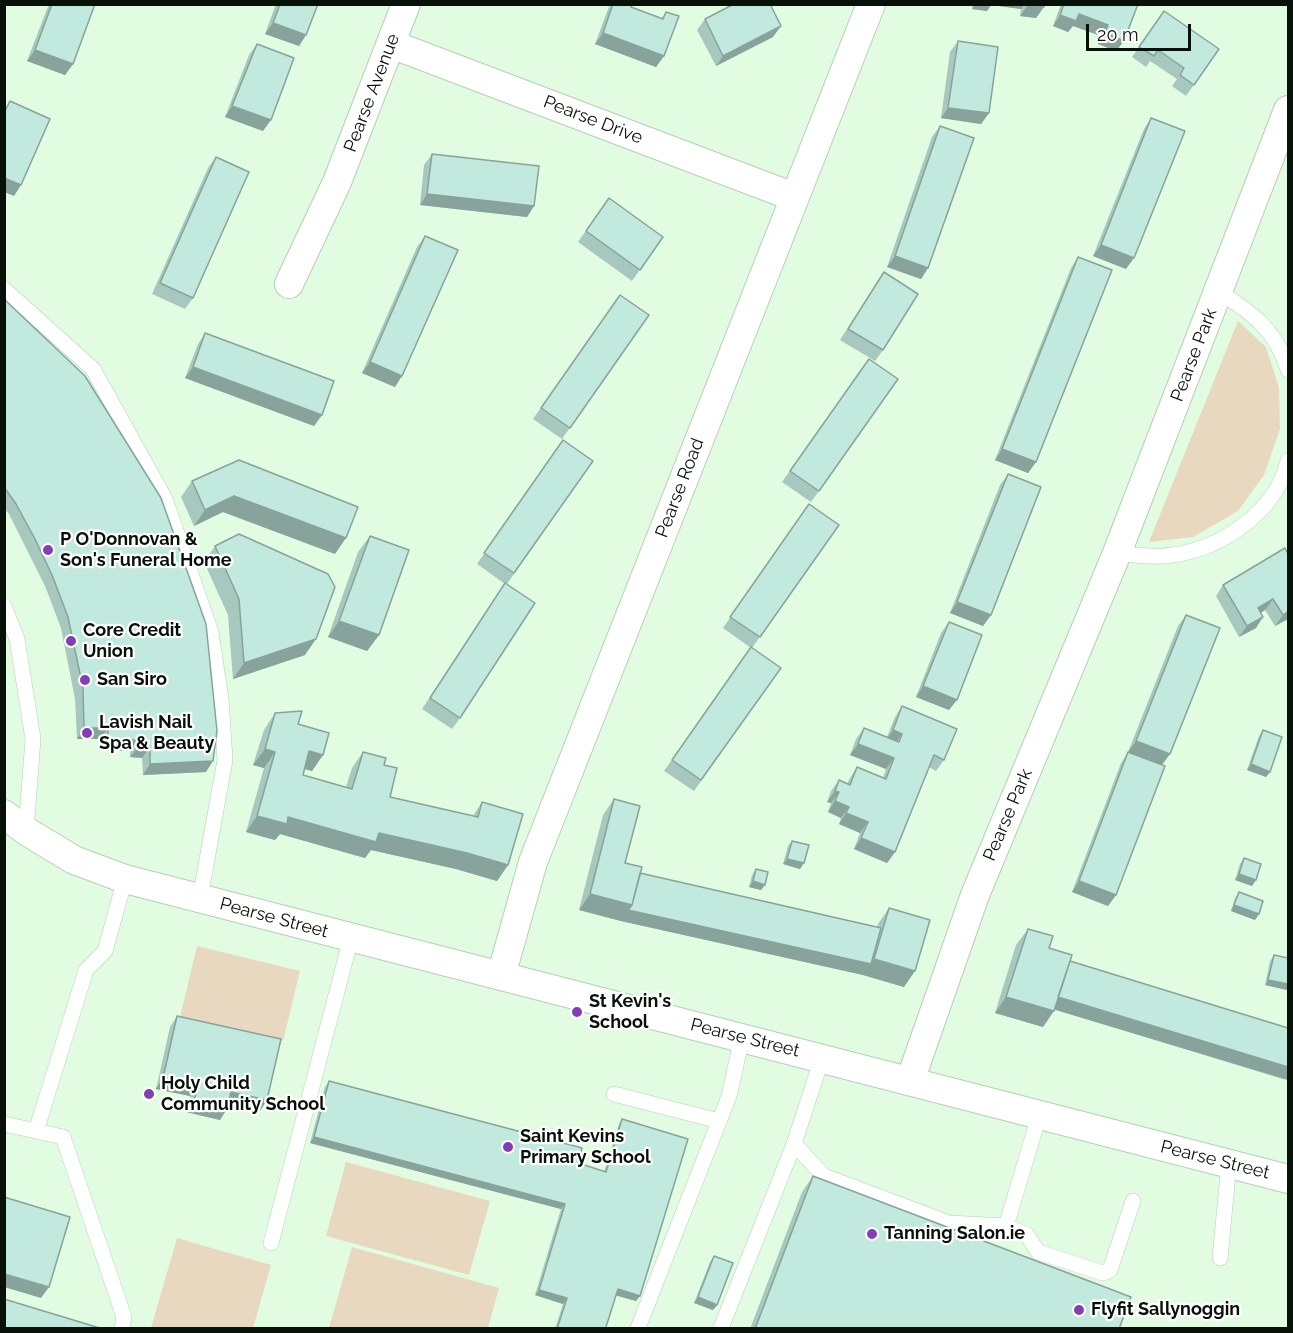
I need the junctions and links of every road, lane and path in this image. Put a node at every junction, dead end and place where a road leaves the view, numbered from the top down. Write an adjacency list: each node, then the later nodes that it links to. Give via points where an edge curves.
1 (406, 4): 3 (street, Pearse Avenue)
2 (870, 4): 5 (street, Pearse Road)
3 (391, 44): 5 (street, Pearse Drive); 6 (street, Pearse Avenue, via 337,182)
4 (1288, 110): 8 (street, Pearse Park)
5 (794, 197): 17 (street, Pearse Road, via 533,862)
6 (289, 284)
7 (4, 289): 15 (lane, via 93,369 165,499 211,632 225,760)
8 (1218, 291): 9 (lane, Pearse Park, via 1252,313 1271,332); 11 (street, Pearse Park)
9 (1288, 370)
10 (1288, 461): 11 (lane, via 1275,493 1258,513 1215,543 1155,557)
11 (1117, 553): 20 (street, Pearse Park, via 975,895)
12 (4, 606): 13 (lane, via 17,639 33,739)
13 (15, 822): 14 (street, Pearse Street, via 74,860)
14 (125, 879): 15 (street, Pearse Street); 25 (lane, via 105,951 86,970)
15 (200, 898): 16 (street, Pearse Street)
16 (351, 938): 17 (street, Pearse Street); 31 (lane)
17 (501, 976): 18 (street, Pearse Street)
18 (742, 1038): 19 (street, Pearse Street); 23 (lane)
19 (822, 1058): 20 (street, Pearse Street); 26 (lane)
20 (910, 1081): 22 (street, Pearse Street)
21 (614, 1094): 23 (lane)
22 (1039, 1116): 27 (street, Pearse Street); 30 (lane)
23 (719, 1121): 34 (lane)
24 (4, 1124): 25 (lane)
25 (36, 1131): 33 (lane, via 63,1137 124,1317)
26 (794, 1144): 30 (lane, via 824,1176 949,1223); 35 (lane)
27 (1229, 1163): 28 (street, Pearse Street); 32 (lane)
28 (1288, 1179)
29 (1133, 1200): 30 (lane, via 1110,1270 1103,1273 1038,1252 1027,1235)
30 (1006, 1226)
31 (271, 1243)
32 (1220, 1258)
33 (122, 1329)
34 (638, 1329)
35 (721, 1329)

